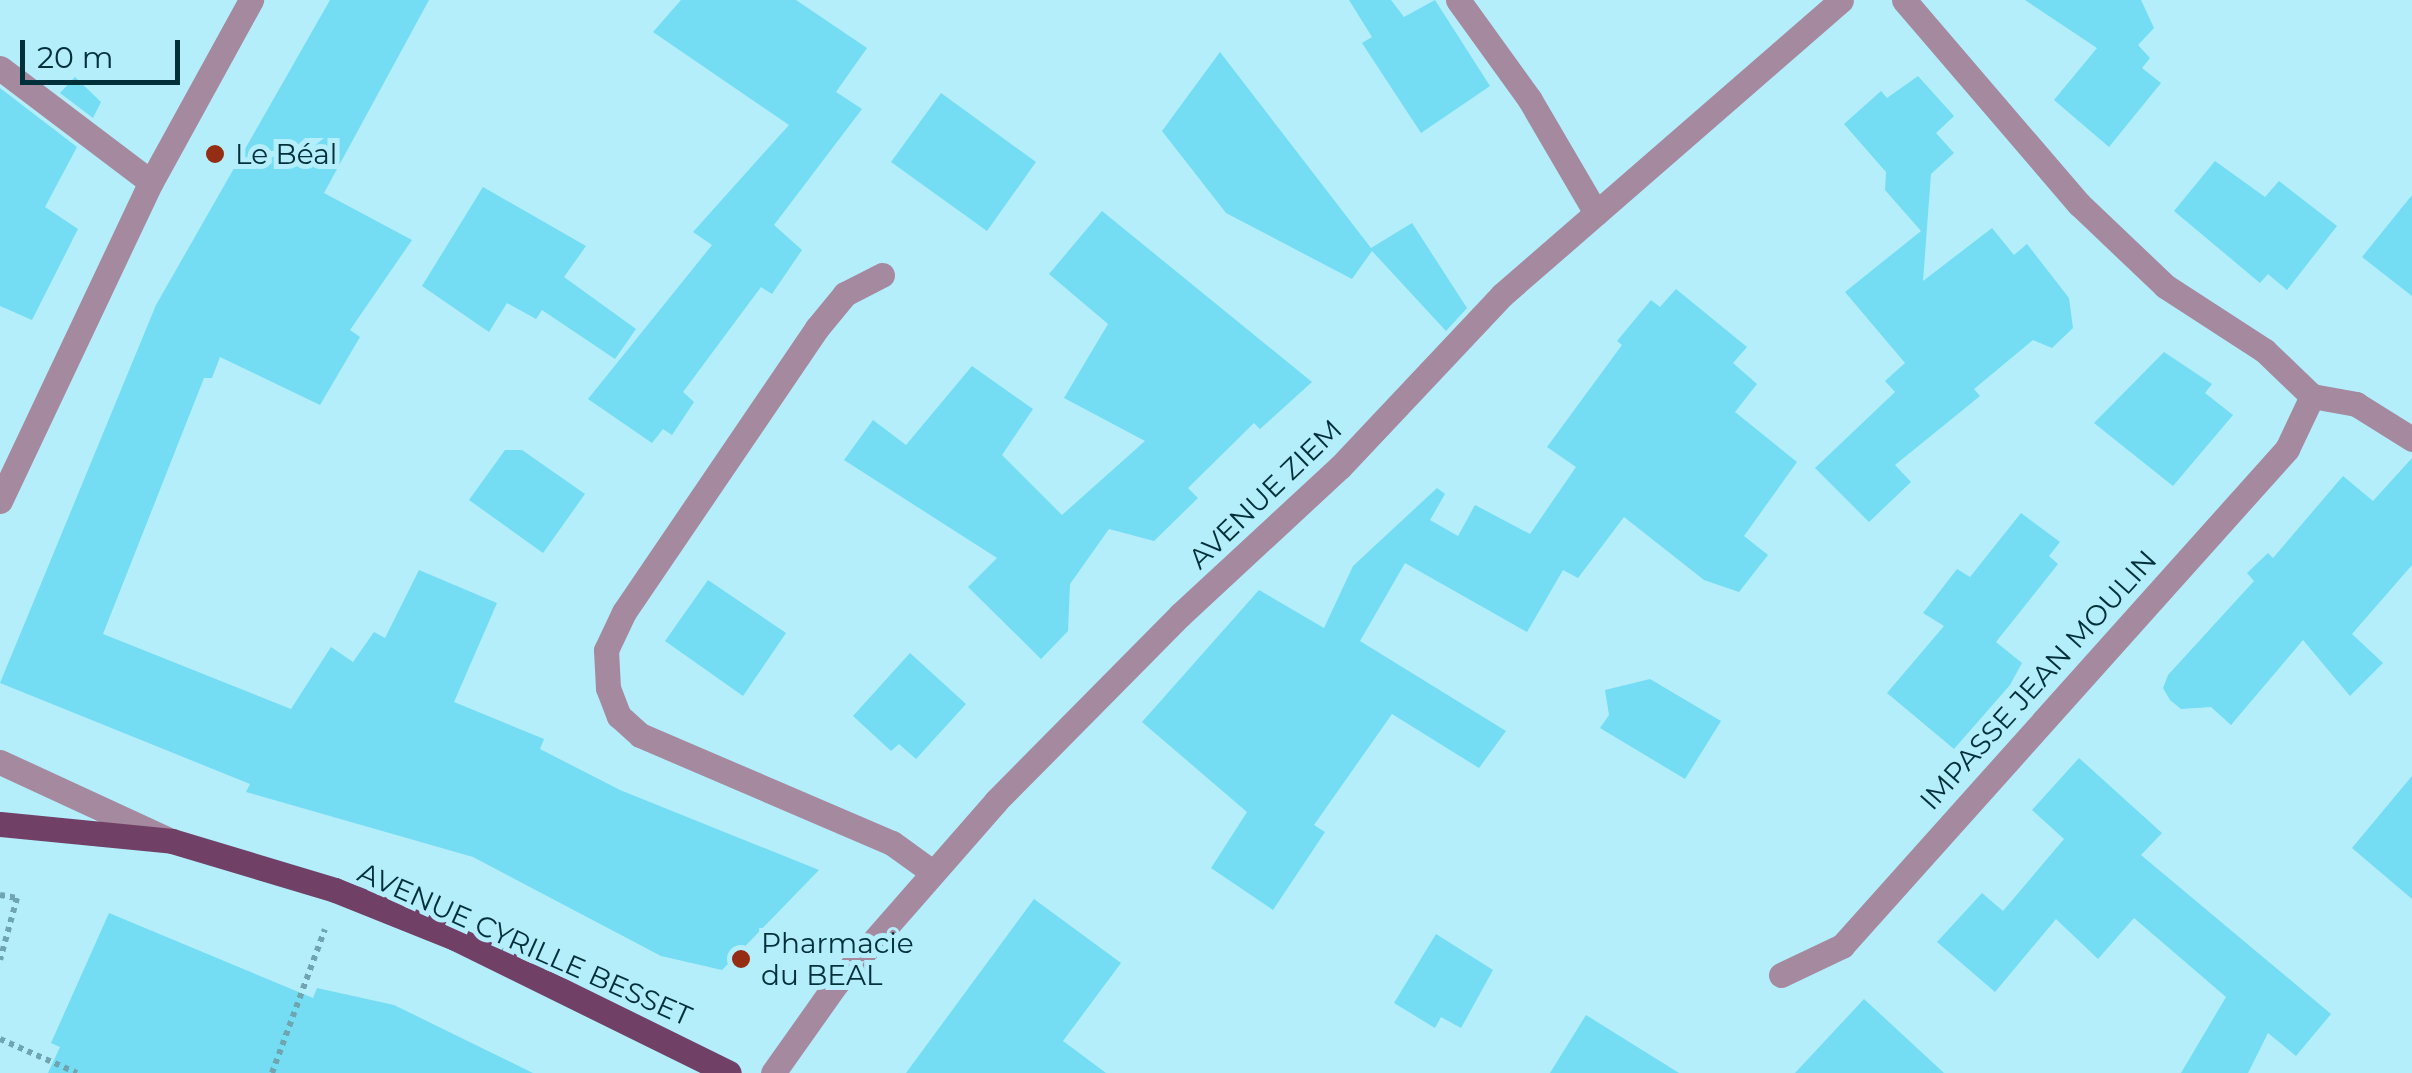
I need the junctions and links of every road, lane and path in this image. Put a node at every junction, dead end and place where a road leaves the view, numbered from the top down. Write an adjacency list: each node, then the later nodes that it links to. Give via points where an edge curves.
1 (252, 0): 6 (street)
2 (1458, 0): 7 (street, via 1530,100)
3 (1842, 0): 7 (street, AVENUE ZIEM)
4 (1904, 0): 9 (street, via 2078,204 2164,286 2265,351)
5 (0, 68): 6 (street)
6 (151, 182): 11 (street)
7 (1596, 213): 15 (street, AVENUE ZIEM, via 1502,296)
8 (882, 275): 15 (street, via 845,294 817,328 624,612 606,650 608,688 619,716 640,735 892,843)
9 (2312, 396): 10 (street, via 2356,404); 19 (street, IMPASSE JEAN MOULIN, via 2287,449 1842,946)
10 (2412, 439)
11 (0, 501)
12 (0, 762): 14 (street)
13 (0, 824): 14 (main road, AVENUE CYRILLE BESSET)
14 (172, 841): 16 (main road, AVENUE CYRILLE BESSET)
15 (932, 872): 24 (street, AVENUE ZIEM)
16 (335, 890): 22 (path, via 308,989); 23 (main road, AVENUE CYRILLE BESSET, via 622,1016)
17 (0, 895): 18 (path, via 17,898)
18 (0, 960)
19 (1781, 975)
20 (0, 1040): 21 (path)
21 (77, 1073)
22 (272, 1073)
23 (729, 1073)
24 (773, 1073)

